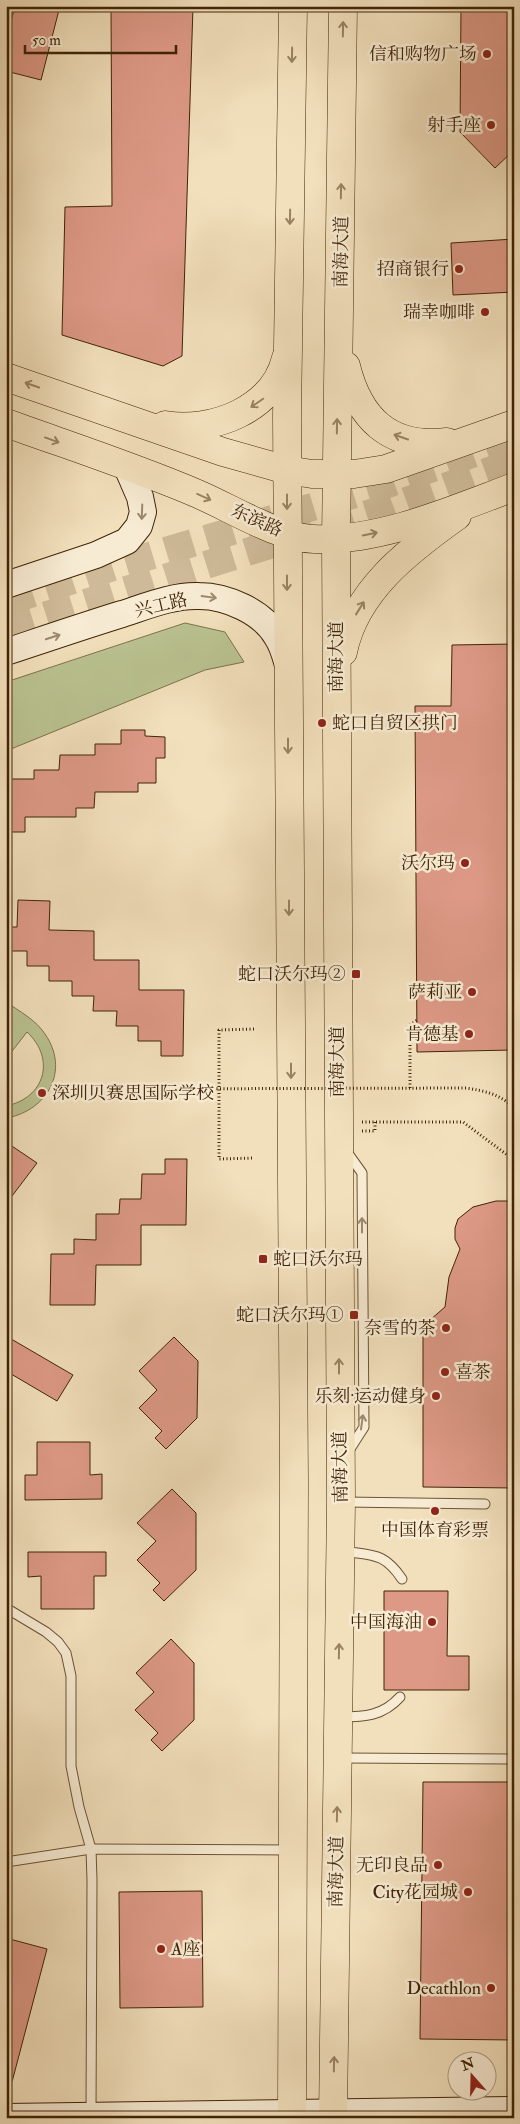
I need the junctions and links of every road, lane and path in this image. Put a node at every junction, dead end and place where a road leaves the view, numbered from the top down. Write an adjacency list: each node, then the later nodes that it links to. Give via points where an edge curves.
1 (292, 6): 4 (main road, one-way to 4)
2 (343, 6): 3 (main road, 南海大道, one-way to 2)
3 (340, 328): 9 (main road, one-way to 3, via 436,444 412,441 378,425 366,415 356,397 345,362); 12 (main road, 南海大道, one-way to 3)
4 (289, 347): 6 (main road, one-way to 6, via 284,367 263,399 227,419 197,426 168,426); 11 (main road)
5 (6, 377): 6 (main road, one-way to 5)
6 (128, 418): 11 (main road, via 223,452)
7 (6, 423): 10 (main road, 东滨路, one-way to 10)
8 (514, 424): 9 (main road)
9 (483, 435): 12 (main road, via 386,469)
10 (126, 467): 15 (main road, 东滨路, one-way to 15); 17 (street, one-way to 17, via 140,496 143,512 139,526 127,541 96,555)
11 (287, 470): 12 (main road); 15 (main road, one-way to 15)
12 (336, 475): 16 (main road, 南海大道)
13 (514, 487): 14 (main road, 东滨路)
14 (480, 499): 16 (main road, 东滨路, one-way to 14, via 402,526); 20 (main road, one-way to 14, via 346,638 375,586 426,538)
15 (287, 534): 16 (main road, 东滨路, via 311,539); 19 (main road, one-way to 19)
16 (336, 539): 20 (main road, 南海大道)
17 (6, 585)
18 (6, 652): 19 (street, 兴工路, one-way to 19, via 156,603 199,596 223,599 259,618 276,635)
19 (288, 665): 42 (main road, one-way to 42, via 294,1472)
20 (336, 688): 32 (main road, 南海大道, one-way to 20)
21 (417, 1020): 23 (path, via 410,1026)
22 (254, 1029): 25 (path, via 220,1030)
23 (410, 1088): 25 (path, bridge); 26 (path, bridge, via 486,1091 501,1097)
24 (122, 1089): 25 (path, bridge)
25 (219, 1089): 30 (path, via 219,1159)
26 (514, 1108)
27 (362, 1122): 28 (path)
28 (374, 1122): 29 (path); 31 (path, via 463,1122)
29 (375, 1131)
30 (254, 1158)
31 (514, 1160)
32 (341, 1502): 33 (lane); 34 (main road, 南海大道)
33 (485, 1504)
34 (340, 1551): 35 (lane, via 381,1557 392,1564); 38 (main road, 南海大道, one-way to 34)
35 (402, 1579)
36 (6, 1608): 41 (lane, via 46,1632 66,1653 71,1676 71,1766)
37 (400, 1697): 38 (lane, via 378,1714)
38 (338, 1717): 39 (main road, 南海大道)
39 (338, 1758): 40 (lane); 46 (main road, 南海大道, one-way to 39)
40 (514, 1760)
41 (91, 1848): 42 (lane); 43 (lane); 47 (lane)
42 (293, 1850): 45 (main road)
43 (6, 1862)
44 (514, 2110): 46 (street)
45 (292, 2115): 46 (street); 47 (street)
46 (333, 2115)
47 (91, 2116): 48 (street)
48 (6, 2117)

